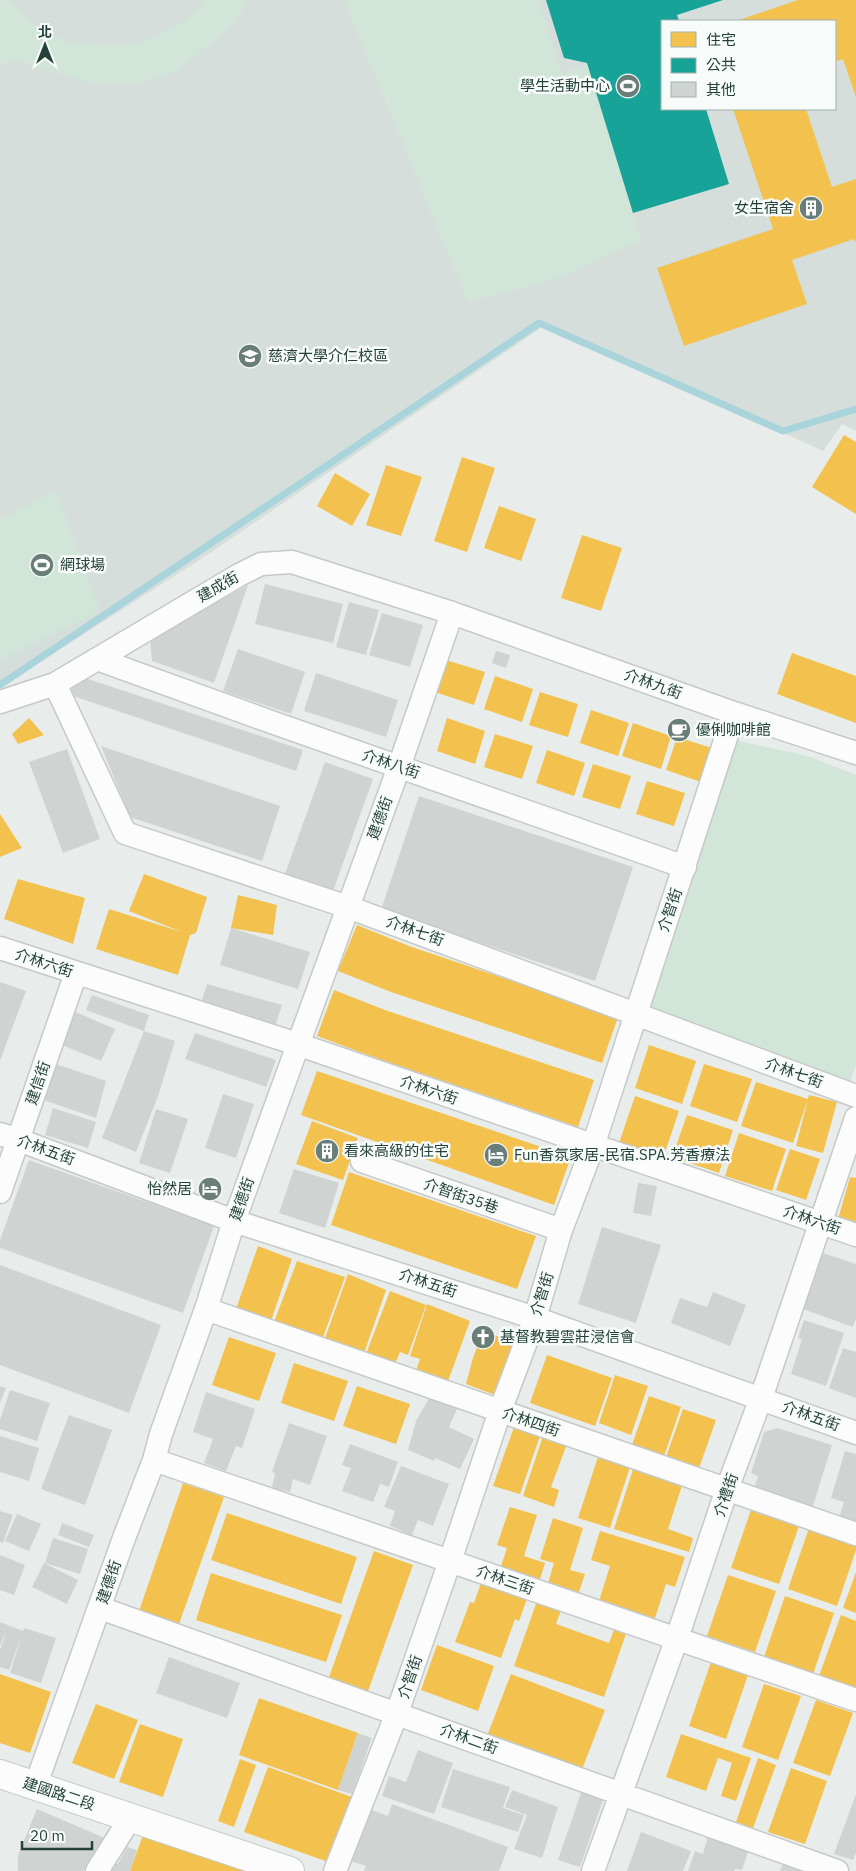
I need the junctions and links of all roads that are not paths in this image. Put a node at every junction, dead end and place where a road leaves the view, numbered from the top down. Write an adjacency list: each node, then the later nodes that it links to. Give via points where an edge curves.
1 (452, 613): 2 (street, 建成街, via 292,562 261,564); 5 (street, 介林九街); 7 (street, 建德街)
2 (97, 659): 3 (street, 建成街); 7 (street, 介林八街)
3 (55, 684): 4 (street, 建成街); 9 (street, 介林七街, via 125,834)
4 (0, 702)
5 (734, 712): 6 (street, 介林九街); 8 (street, 介智街)
6 (856, 753)
7 (399, 767): 8 (street, 介林八街); 9 (street, 建德街)
8 (685, 866): 12 (street, 介智街)
9 (348, 907): 12 (street, 介林七街); 13 (street, 建德街)
10 (0, 948): 11 (street, 介林六街)
11 (76, 974): 13 (street, 介林六街); 16 (street, 建信街)
12 (635, 1013): 14 (street, 介林七街); 17 (street, 介智街)
13 (297, 1044): 17 (street, 介林六街); 20 (street, 建德街)
14 (856, 1096)
15 (856, 1118): 21 (street, 介禮街)
16 (10, 1137): 19 (street, 建信街); 20 (street, 介林五街)
17 (593, 1146): 21 (street, 介林六街); 22 (street, 介智街)
18 (362, 1161): 22 (street, 介智街35巷)
19 (0, 1192)
20 (234, 1221): 24 (street, 建德街); 25 (street, 介林五街)
21 (820, 1222): 23 (street, 介林六街); 26 (street, 介禮街)
22 (561, 1230): 25 (street, 介智街)
23 (856, 1235)
24 (206, 1309): 27 (street, 介林四街); 29 (street, 建德街)
25 (535, 1318): 26 (street, 介林五街); 27 (street, 介智街)
26 (761, 1398): 28 (street, 介林五街); 30 (street, 介禮街)
27 (500, 1411): 30 (street, 介林四街); 32 (street, 介智街)
28 (856, 1433)
29 (154, 1460): 32 (street, 介林三街); 33 (street, 建德街)
30 (727, 1489): 31 (street, 介林四街); 34 (street, 介禮街)
31 (856, 1534)
32 (450, 1561): 34 (street, 介林三街); 36 (street, 介智街)
33 (100, 1608): 36 (street, 介林二街); 38 (street, 建德街)
34 (677, 1638): 35 (street, 介林三街); 39 (street, 介禮街)
35 (856, 1700)
36 (397, 1713): 39 (street, 介林二街); 43 (street, 介智街)
37 (0, 1774): 38 (street, 建國路二段)
38 (35, 1787): 40 (street, 建國路二段)
39 (622, 1793): 44 (street, 介禮街); 45 (street, 介林二街)
40 (132, 1817): 41 (street); 42 (street, 建國路二段)
41 (97, 1871)
42 (290, 1871)
43 (336, 1871)
44 (593, 1871)
45 (837, 1871)

